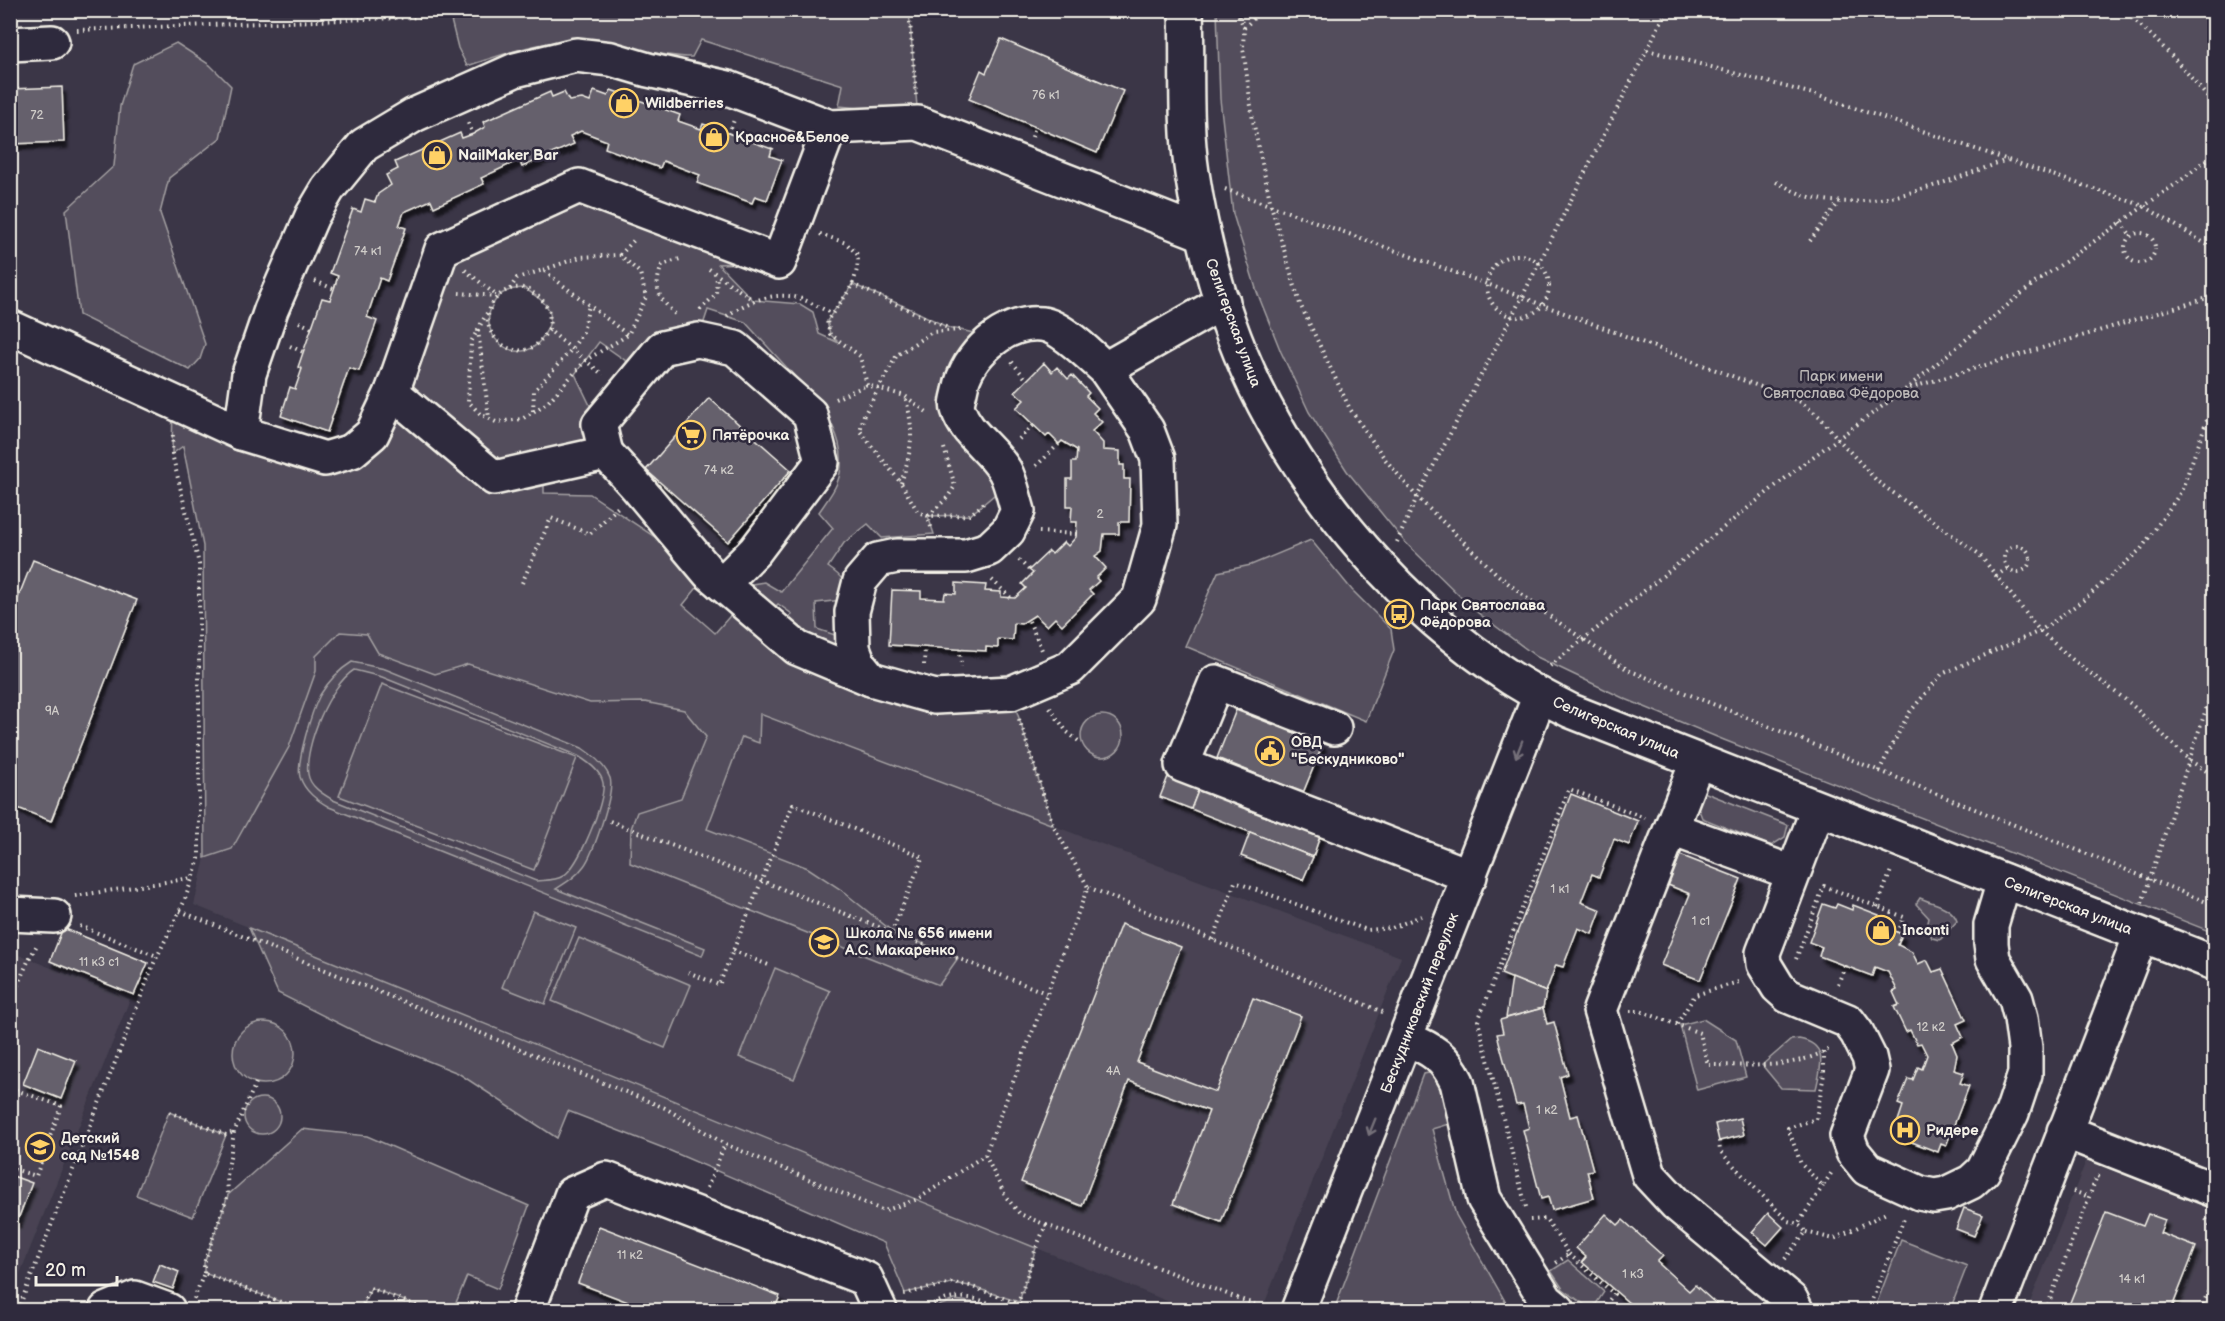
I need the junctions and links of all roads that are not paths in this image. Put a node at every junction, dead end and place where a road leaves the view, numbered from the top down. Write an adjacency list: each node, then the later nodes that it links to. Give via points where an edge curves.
1 (1185, 10): 5 (street, Селигерская улица, via 1192,171)
2 (52, 42): 3 (street)
3 (10, 44)
4 (830, 127): 5 (street, via 918,123); 9 (street, via 778,262 579,186 442,249); 10 (street, via 728,88 611,59 576,55 515,70 414,115 364,145 328,189 312,216 271,310 249,374)
5 (1203, 234): 6 (street, Селигерская улица)
6 (1223, 302): 8 (street); 14 (street, Селигерская улица, via 1270,416 1312,481 1372,560 1440,626 1502,672)
7 (10, 327): 10 (street)
8 (1105, 369): 13 (street, via 1147,430 1158,459 1160,525 1139,599 1070,668 1024,687 935,697); 13 (street, via 1077,342 1044,324 1019,326 993,338 975,358 961,383 957,407 969,429 1005,471 1017,511 1008,531 989,549 966,556 897,556 878,560 860,581 852,612 853,648)
9 (392, 392): 10 (street, via 372,434 352,451 326,459); 11 (street, via 494,478)
10 (241, 433)
11 (606, 453): 12 (street); 12 (street, via 599,424 662,348 698,326 735,348 810,414 822,462 756,550)
12 (722, 584): 13 (street, via 797,648)
13 (871, 679)
14 (1544, 682): 16 (street, Селигерская улица, via 1571,711); 20 (street, Бескудниковский переулок, one-way to 20)
15 (1334, 728): 20 (street, via 1216,682 1182,765)
16 (1697, 762): 17 (street, Селигерская улица); 18 (street)
17 (1818, 809): 19 (street); 21 (street, Селигерская улица)
18 (1672, 829): 19 (street, via 1729,861); 35 (street, via 1600,1010 1649,1175 1676,1204 1791,1300)
19 (1793, 873): 21 (street, via 1763,953 1764,964 1782,969 1778,987 1788,996 1848,1021 1869,1057 1872,1070 1847,1136 1853,1152 1867,1169 1934,1196 1965,1185 1983,1171 2012,1113 2025,1074 2021,1018 2016,999 1993,959 1991,944 1990,925)
20 (1470, 876): 26 (street, Бескудниковский переулок)
21 (2004, 881): 24 (street, Селигерская улица)
22 (10, 914): 23 (street)
23 (54, 916)
24 (2141, 922): 25 (street, Селигерская улица); 27 (street)
25 (2214, 963)
26 (1399, 1027): 33 (street, Бескудниковский переулок, one-way to 33); 34 (street, via 1450,1068 1457,1082 1484,1199 1546,1300)
27 (2064, 1131): 28 (street); 36 (street)
28 (2205, 1203)
29 (890, 1304): 32 (street, via 866,1279 606,1179 572,1194)
30 (180, 1308): 31 (street, via 135,1298)
31 (106, 1311)
32 (528, 1311)
33 (1298, 1311)
34 (1558, 1311)
35 (1796, 1311)
36 (1996, 1311)

